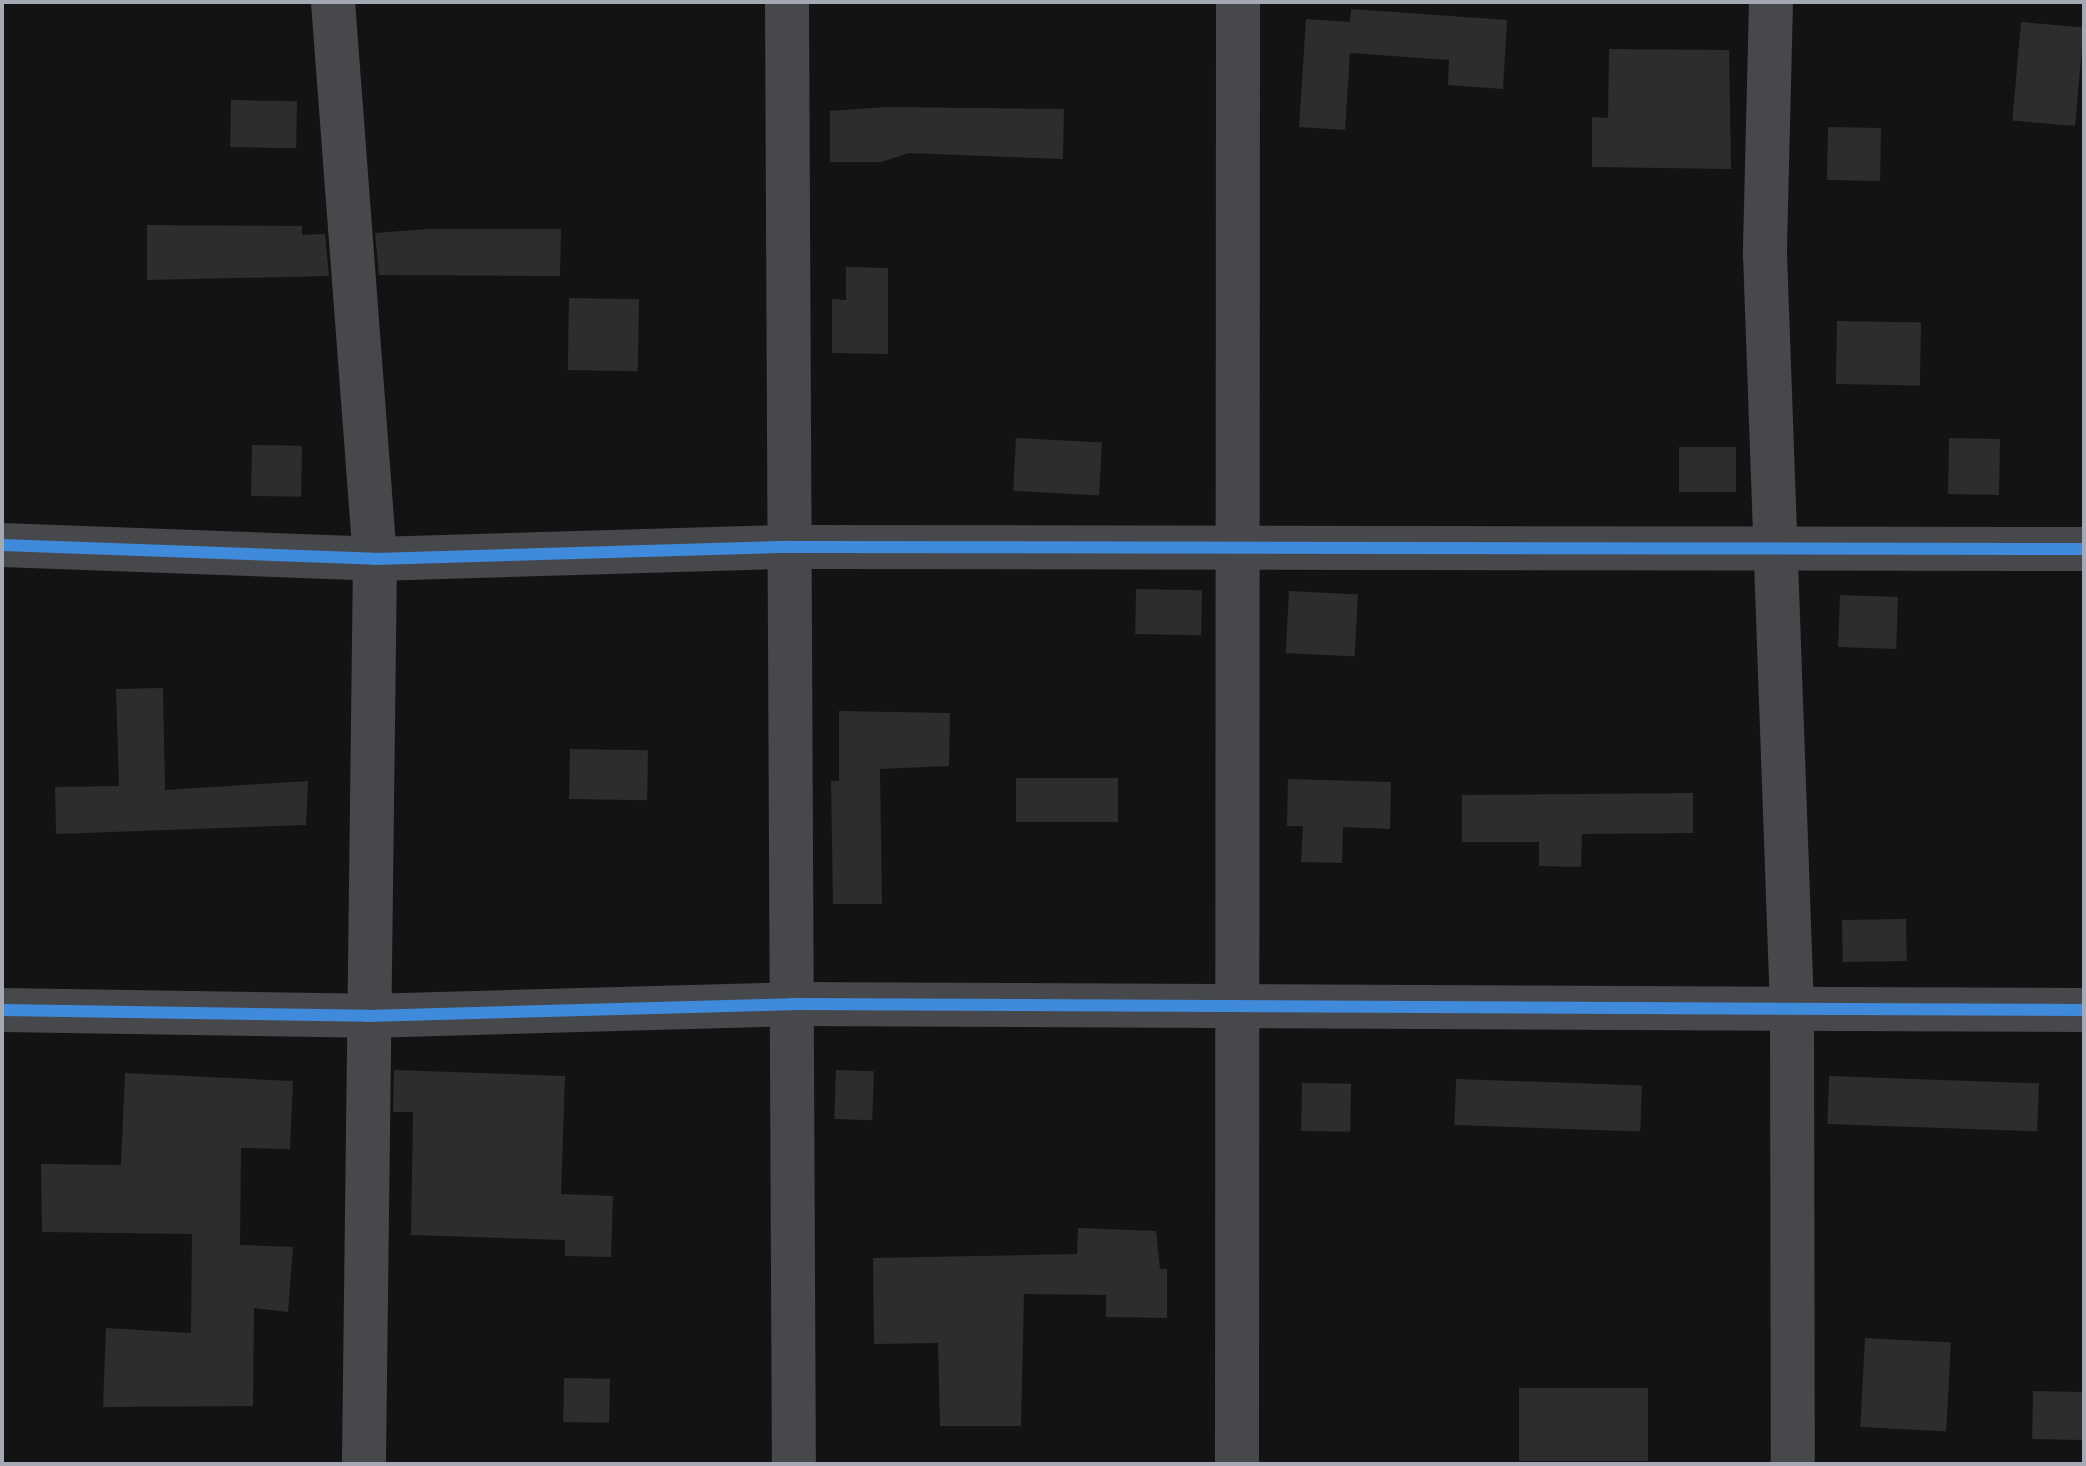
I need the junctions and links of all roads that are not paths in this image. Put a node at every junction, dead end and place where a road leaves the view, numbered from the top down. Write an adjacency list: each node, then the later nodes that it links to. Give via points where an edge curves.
1 (333, 2): 10 (street)
2 (787, 2): 6 (street)
3 (1238, 2): 7 (street)
4 (1771, 2): 8 (street, via 1765,254)
5 (2, 545): 10 (street)
6 (790, 547): 7 (street); 10 (street); 11 (street)
7 (1238, 547): 8 (street); 12 (street)
8 (1775, 548): 9 (street); 13 (street)
9 (2084, 549)
10 (375, 559): 16 (street)
11 (792, 1004): 12 (street); 16 (street); 18 (street)
12 (1238, 1005): 13 (street); 19 (street)
13 (1792, 1008): 15 (street); 20 (street)
14 (2, 1010): 16 (street)
15 (2084, 1010)
16 (367, 1016): 17 (street)
17 (364, 1464)
18 (794, 1464)
19 (1237, 1464)
20 (1793, 1464)

